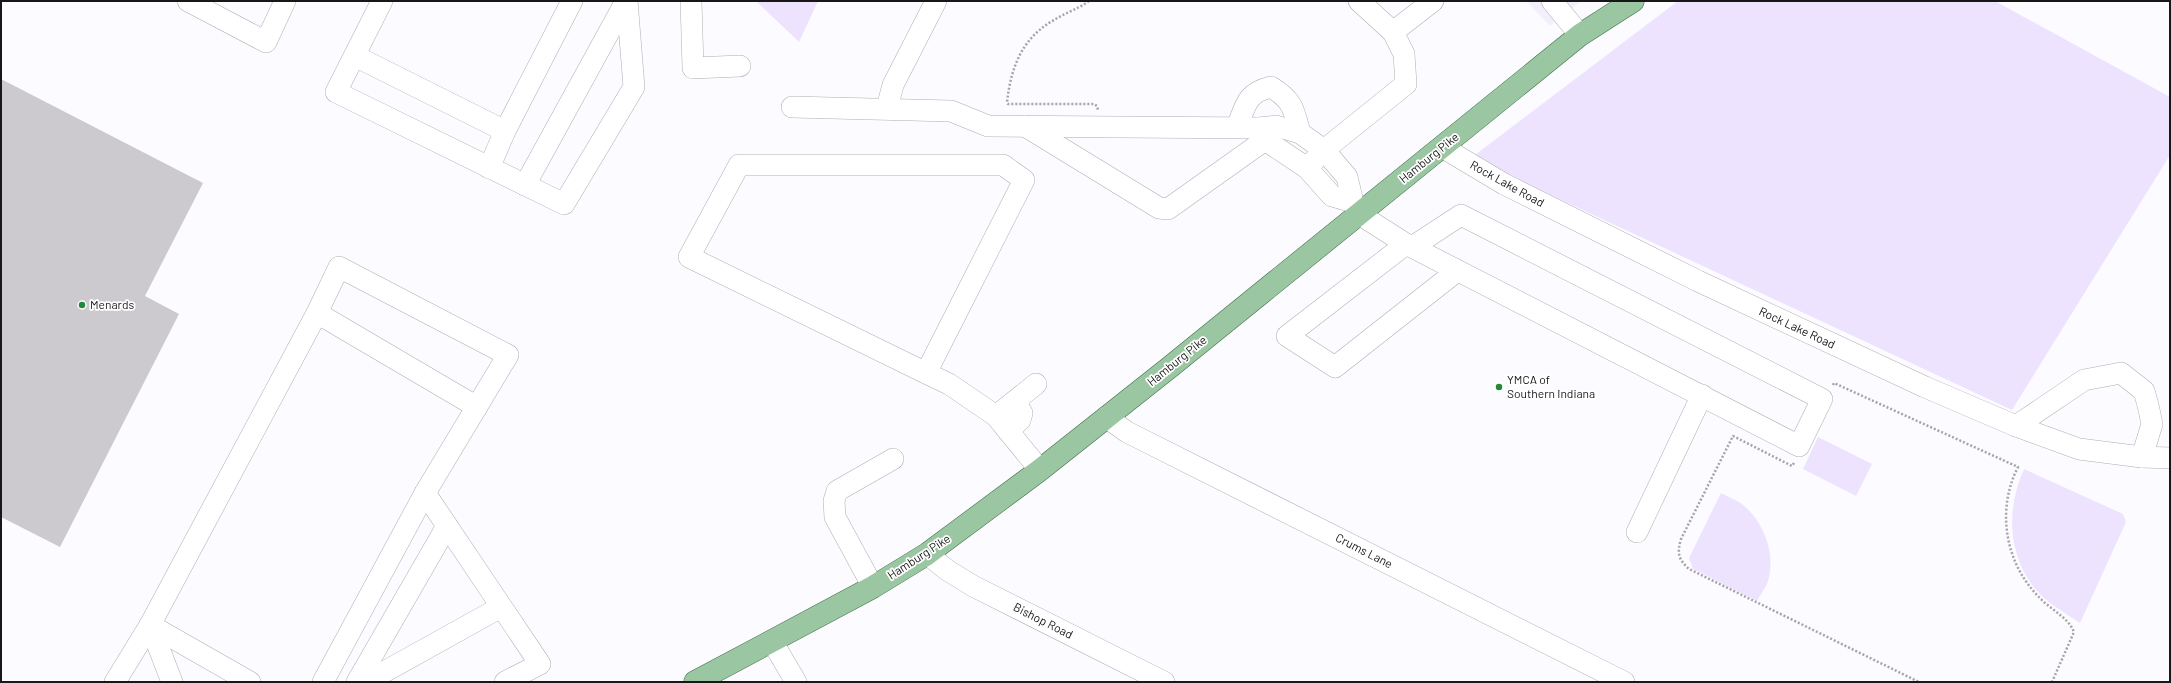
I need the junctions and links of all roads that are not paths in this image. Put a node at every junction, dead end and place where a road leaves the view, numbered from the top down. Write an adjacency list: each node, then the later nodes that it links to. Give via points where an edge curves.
1 (188, 1): 2 (street, via 266,42)
2 (286, 1)
3 (382, 1): 14 (street)
4 (572, 1): 20 (street)
5 (627, 1): 27 (street); 27 (street, via 634,87 564,204)
6 (691, 1): 15 (street, via 693,68)
7 (936, 1): 17 (street, via 893,85)
8 (1359, 1): 12 (street)
9 (1432, 1): 12 (street)
10 (1552, 1): 13 (street)
11 (1633, 1): 13 (main road, Hamburg Pike)
12 (1393, 32): 24 (street, via 1404,54 1406,84)
13 (1580, 35): 23 (main road, Hamburg Pike)
14 (355, 56): 20 (street); 25 (street, via 336,92)
15 (740, 66)
16 (792, 107): 17 (street)
17 (887, 108): 18 (street, via 951,111 988,126)
18 (1025, 126): 19 (street); 22 (street, via 1159,208 1168,209)
19 (1237, 127): 21 (street, via 1248,99 1258,90 1271,87 1285,95 1293,106); 22 (street)
20 (505, 131): 25 (street)
21 (1300, 133): 22 (street, via 1276,126); 24 (street)
22 (1262, 134): 26 (street)
23 (1442, 147): 28 (main road, Hamburg Pike); 38 (street, Rock Lake Road, via 1504,184 1698,281 1925,388)
24 (1324, 150): 26 (street); 28 (street, via 1347,177)
25 (489, 168): 27 (street)
26 (1307, 168): 28 (street, via 1332,196)
27 (524, 185)
28 (1356, 208): 29 (street); 36 (main road, Hamburg Pike)
29 (1409, 246): 30 (street); 30 (street, via 1287,336 1335,367); 34 (street, via 1461,215 1822,399 1799,446)
30 (1457, 271): 34 (street)
31 (317, 313): 35 (street); 35 (street, via 339,267 508,354); 49 (street)
32 (926, 373): 32 (street, via 689,257 739,165 1003,165 1024,180); 37 (street, via 949,384)
33 (1036, 384): 37 (street, via 1015,401 1022,413 1020,420)
34 (1702, 395): 45 (street)
35 (477, 407): 43 (street)
36 (1106, 417): 42 (main road, Hamburg Pike); 61 (street, Crums Lane, via 1127,432)
37 (1002, 424): 42 (street)
38 (2016, 426): 39 (street, Rock Lake Road, via 2079,449); 39 (street, via 2084,380 2121,373 2144,391 2148,405 2152,424)
39 (2142, 457): 40 (street, Rock Lake Road)
40 (2170, 458)
41 (893, 459): 47 (street, via 837,491 834,501 835,517)
42 (1040, 470): 46 (main road, Hamburg Pike)
43 (425, 493): 44 (street); 54 (street)
44 (447, 526): 48 (street); 55 (street)
45 (1637, 532)
46 (927, 554): 47 (main road, Hamburg Pike); 60 (street, Bishop Road, via 973,586)
47 (873, 587): 50 (main road, Hamburg Pike)
48 (501, 607): 56 (street); 57 (street, via 540,664)
49 (150, 625): 51 (street); 52 (street); 53 (street)
50 (772, 641): 58 (main road, Hamburg Pike); 59 (street)
51 (115, 682)
52 (172, 682)
53 (250, 682)
54 (323, 682)
55 (357, 682)
56 (366, 682)
57 (505, 682)
58 (695, 682)
59 (796, 682)
60 (1164, 682)
61 (1624, 682)

